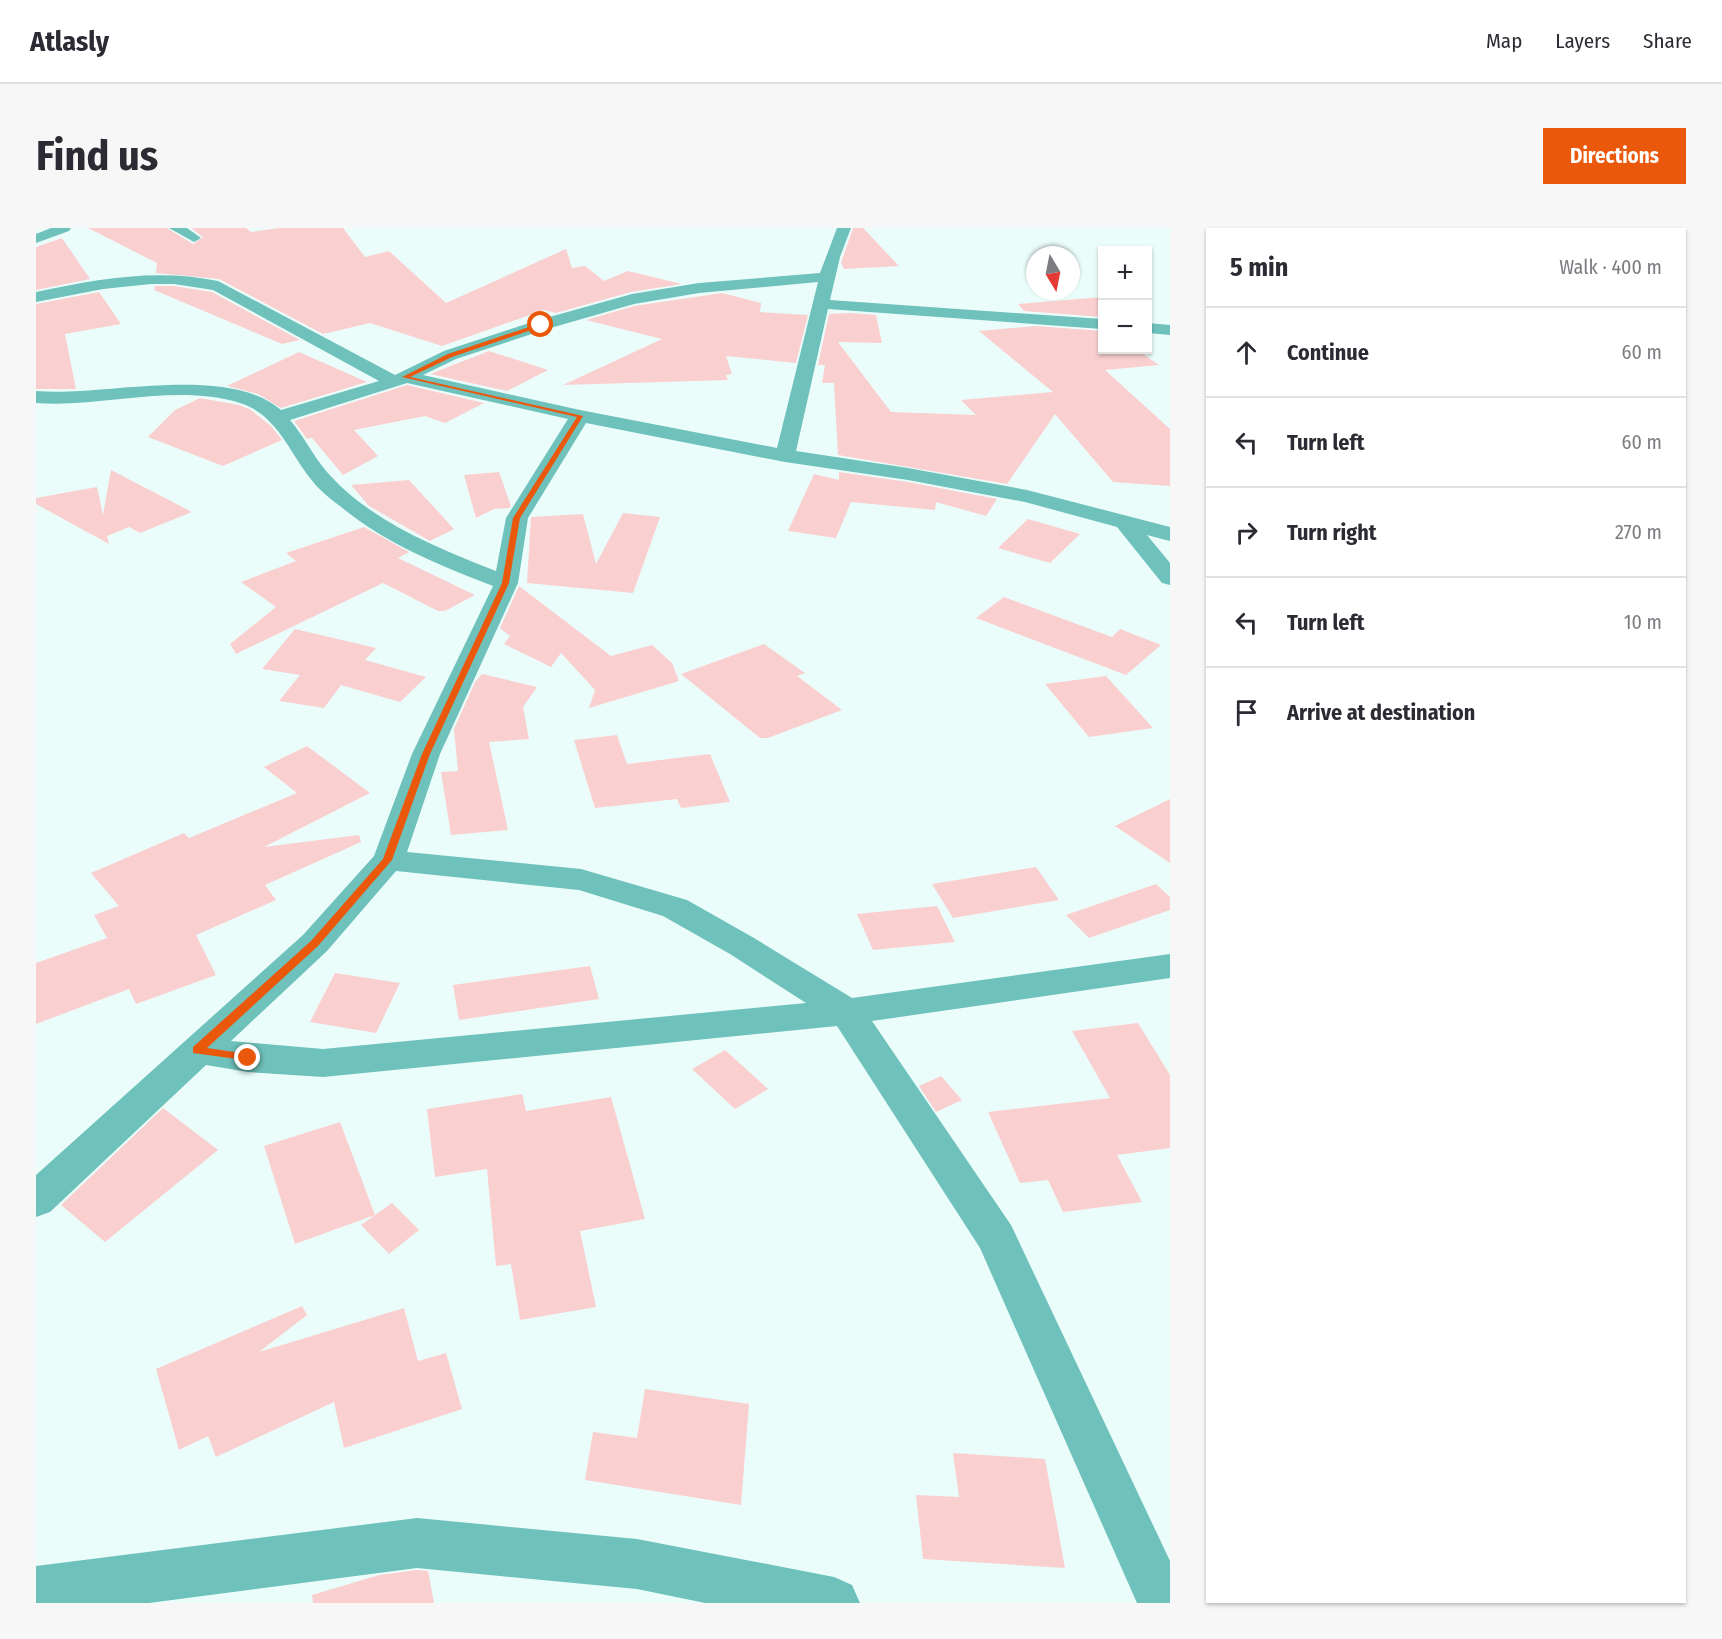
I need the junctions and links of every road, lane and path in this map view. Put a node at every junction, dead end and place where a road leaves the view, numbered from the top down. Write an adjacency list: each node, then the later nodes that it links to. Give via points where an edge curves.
1 (64, 228): 5 (street)
2 (176, 228): 4 (street)
3 (844, 228): 6 (street)
4 (194, 238)
5 (36, 239)
6 (827, 277): 8 (street); 12 (street, via 699,288 632,299 450,356)
7 (36, 297): 12 (street, via 108,282 194,279 218,286)
8 (821, 304): 9 (street); 16 (street)
9 (1098, 324)
10 (1152, 328): 11 (street)
11 (1170, 330)
12 (400, 380): 14 (street); 15 (street)
13 (36, 397): 15 (street, via 63,400 185,391 235,396 258,403)
14 (580, 416): 16 (street); 20 (street, via 517,518)
15 (277, 417): 20 (street, via 326,483 363,515 421,549)
16 (785, 456): 17 (street, via 1027,496)
17 (1125, 522): 18 (street); 19 (street)
18 (1170, 534)
19 (1170, 578)
20 (506, 583): 21 (street, via 426,754)
21 (388, 860): 23 (street, via 581,880 675,908); 24 (street, via 315,944)
22 (1170, 966): 23 (street)
23 (847, 1012): 24 (street, via 323,1063); 28 (street, via 996,1238)
24 (197, 1050): 25 (street)
25 (36, 1200)
26 (36, 1592): 27 (street, via 417,1543 637,1564)
27 (834, 1603)
28 (1163, 1603)

